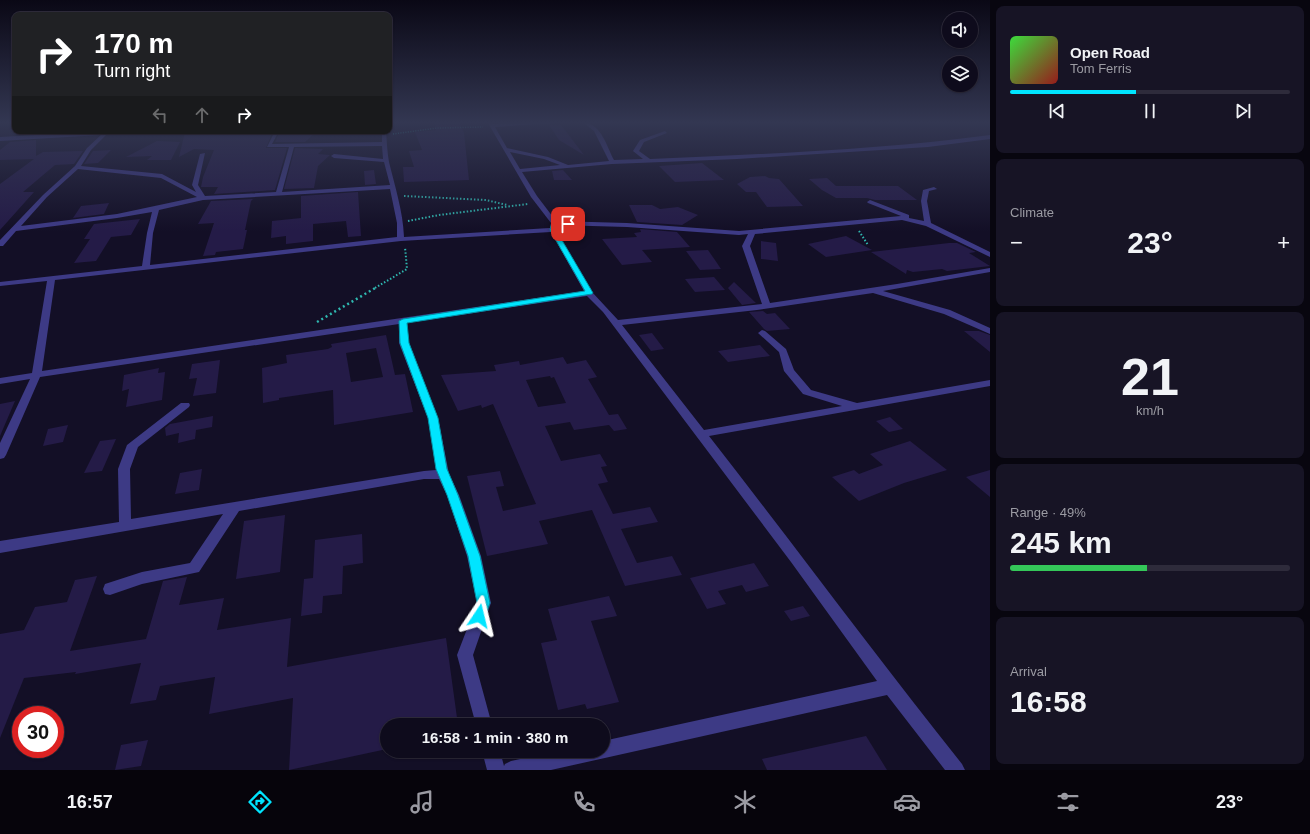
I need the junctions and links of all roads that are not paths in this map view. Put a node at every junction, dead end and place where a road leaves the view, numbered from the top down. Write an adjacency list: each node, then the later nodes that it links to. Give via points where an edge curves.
1 (82, 159): 14 (street)
2 (202, 159): 19 (street, via 195,185)
3 (288, 159): 18 (street)
4 (365, 159): 10 (street)
5 (511, 159): 15 (street)
6 (548, 159): 13 (street)
7 (610, 159): 12 (street)
8 (646, 159): 11 (street)
9 (685, 159): 11 (street)
10 (386, 161): 16 (street)
11 (649, 161): 12 (street)
12 (612, 162): 13 (street)
13 (567, 166): 15 (street)
14 (77, 167): 19 (street, via 162,176); 24 (street)
15 (518, 171): 23 (street)
16 (393, 187): 18 (street); 26 (street)
17 (934, 189): 22 (street, via 926,190 924,201)
18 (278, 194): 19 (street)
19 (203, 198): 21 (street)
20 (870, 202): 22 (street)
21 (156, 210): 24 (street); 29 (street)
22 (928, 224): 25 (street, via 902,218); 28 (street)
23 (553, 227): 25 (street, via 627,225 725,233); 26 (street); 34 (street)
24 (13, 229): 27 (street)
25 (752, 232): 35 (street, via 746,246)
26 (401, 239): 29 (street)
27 (0, 244)
28 (990, 255)
29 (146, 267): 31 (street)
30 (990, 270): 33 (street)
31 (51, 279): 32 (street); 40 (street)
32 (0, 284)
33 (874, 291): 35 (street); 38 (street, via 947,312)
34 (589, 293): 36 (street); 37 (street)
35 (767, 305): 37 (street, via 697,316)
36 (403, 321): 40 (street); 47 (street, via 404,343 433,418)
37 (616, 323): 45 (street)
38 (990, 331)
39 (762, 333): 44 (street, via 783,352 789,371 807,392)
40 (37, 374): 41 (street); 46 (street)
41 (0, 382)
42 (989, 384): 44 (street)
43 (185, 405): 49 (street, via 132,445 124,469)
44 (857, 407): 45 (street)
45 (701, 434): 52 (street)
46 (0, 455)
47 (443, 474): 48 (street); 53 (street, via 474,556 484,603 465,655)
48 (235, 507): 49 (street); 51 (street, via 194,568 142,578)
49 (125, 525): 50 (street)
50 (0, 547)
51 (110, 589)
52 (890, 686): 54 (street); 59 (street)
53 (482, 718)
54 (610, 748)
55 (493, 758): 57 (street)
56 (565, 758): 58 (street)
57 (496, 770)
58 (511, 770)
59 (956, 770)

